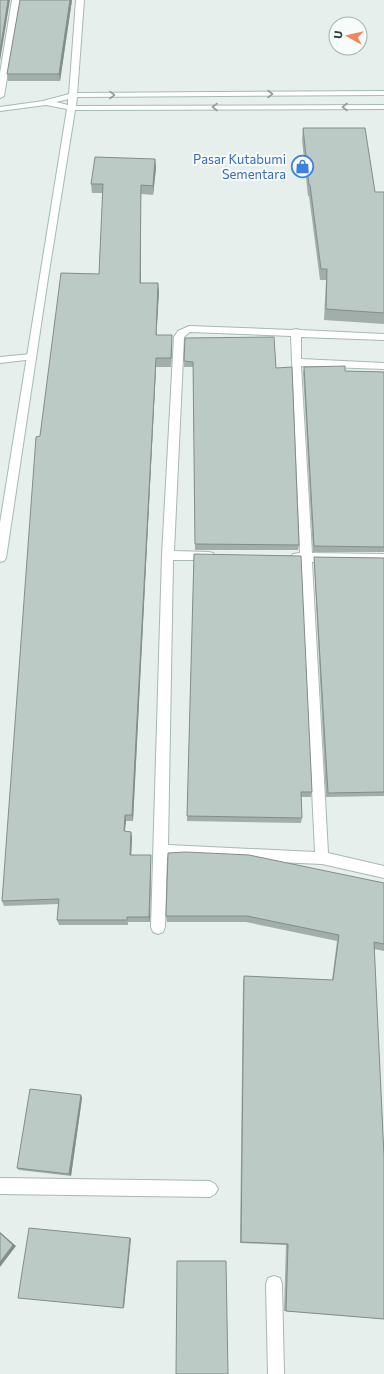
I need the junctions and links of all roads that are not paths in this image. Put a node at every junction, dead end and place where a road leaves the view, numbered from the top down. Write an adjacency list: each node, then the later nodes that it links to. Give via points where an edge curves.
1 (16, 0): 3 (street)
2 (80, 0): 5 (street)
3 (2, 74): 6 (street)
4 (384, 93): 5 (street, one-way to 4)
5 (73, 95): 7 (street); 9 (street)
6 (0, 96)
7 (44, 103): 9 (street); 10 (street)
8 (384, 107): 9 (street, one-way to 9)
9 (72, 108): 13 (street)
10 (0, 109)
11 (296, 332): 12 (street); 15 (street); 17 (street, via 189,329 181,333)
12 (384, 337)
13 (31, 357): 14 (street); 21 (street)
14 (0, 360)
15 (296, 362): 16 (street); 20 (street)
16 (384, 366)
17 (168, 555): 18 (street); 23 (street)
18 (224, 556)
19 (287, 557): 20 (street)
20 (305, 557): 22 (street); 24 (street)
21 (0, 558)
22 (384, 558)
23 (161, 851): 24 (street); 26 (street)
24 (322, 858): 25 (street)
25 (384, 872)
26 (158, 927)
27 (0, 1186): 28 (street)
28 (210, 1189)
29 (274, 1284): 30 (street)
30 (276, 1374): 31 (street)
31 (280, 1374)

